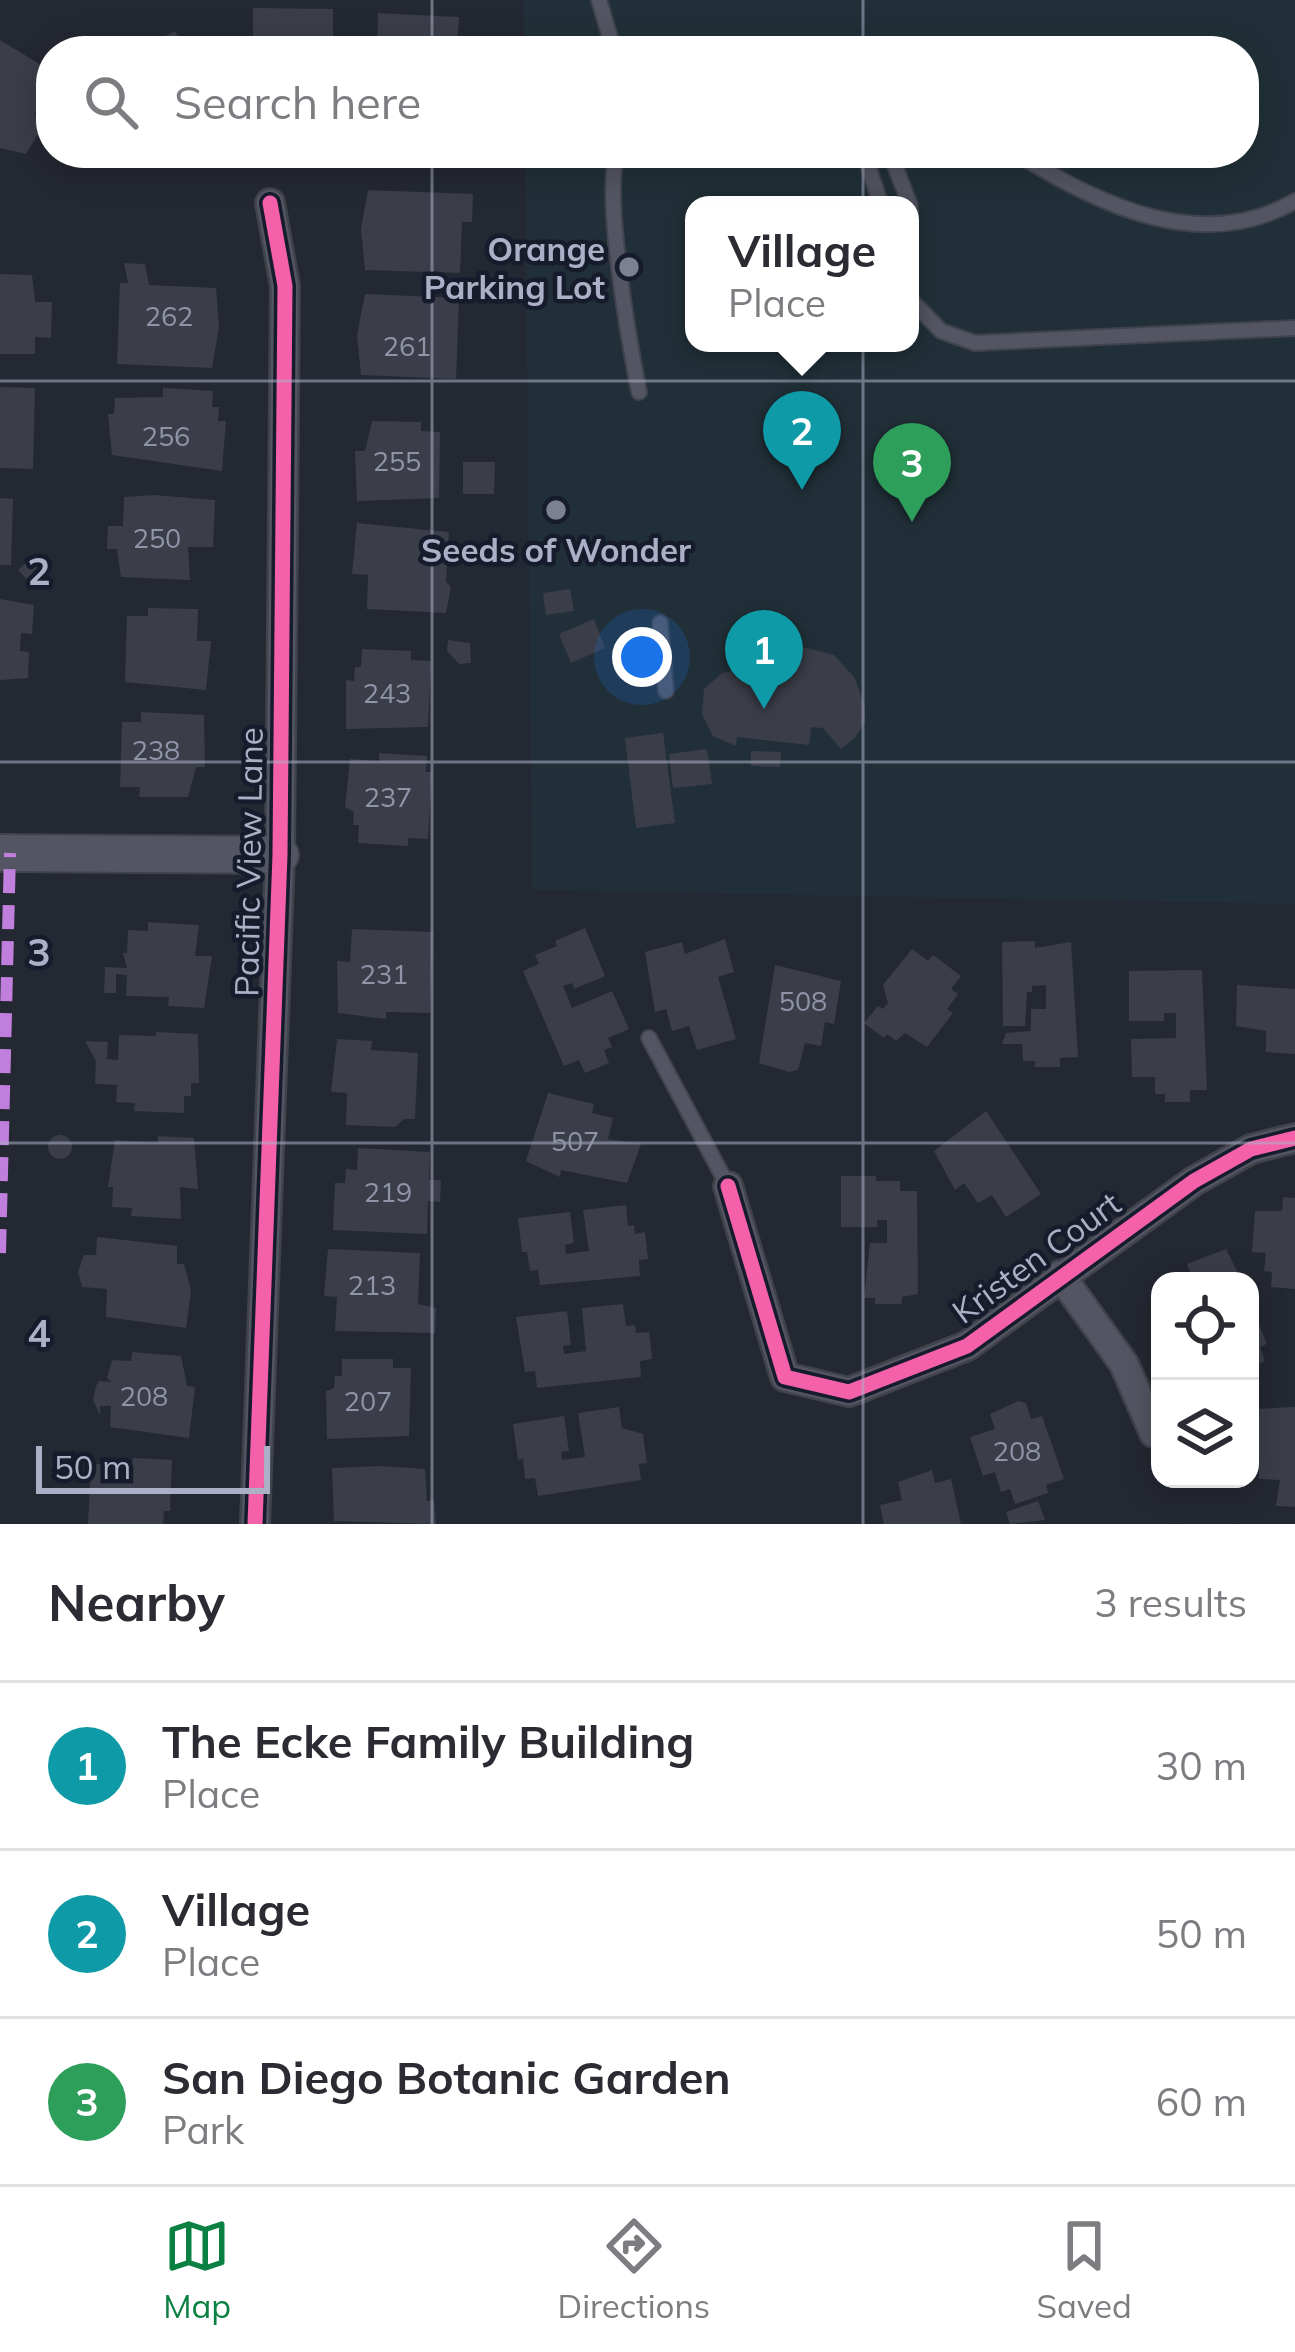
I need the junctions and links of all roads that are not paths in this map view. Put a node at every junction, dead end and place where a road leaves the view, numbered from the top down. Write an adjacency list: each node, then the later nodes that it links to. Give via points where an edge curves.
1 (599, 0): 2 (lane)
2 (610, 36)
3 (615, 168): 9 (lane)
4 (1044, 168): 5 (lane, via 1165,221 1214,226)
5 (1295, 201)
6 (270, 203): 13 (street, Pacific View Lane, via 284,286)
7 (919, 309): 8 (lane, via 940,331 975,343)
8 (1295, 328)
9 (639, 392)
10 (660, 623): 11 (lane)
11 (666, 692)
12 (0, 854): 13 (street)
13 (280, 855): 19 (street, Pacific View Lane)
14 (649, 1039): 16 (lane)
15 (1295, 1138): 17 (street, Kristen Court, via 1251,1149 1194,1181)
16 (728, 1186): 17 (street, Kristen Court, via 785,1377 806,1384 849,1392 967,1346)
17 (1060, 1274): 18 (street, via 1124,1364)
18 (1151, 1426)
19 (255, 1524)

